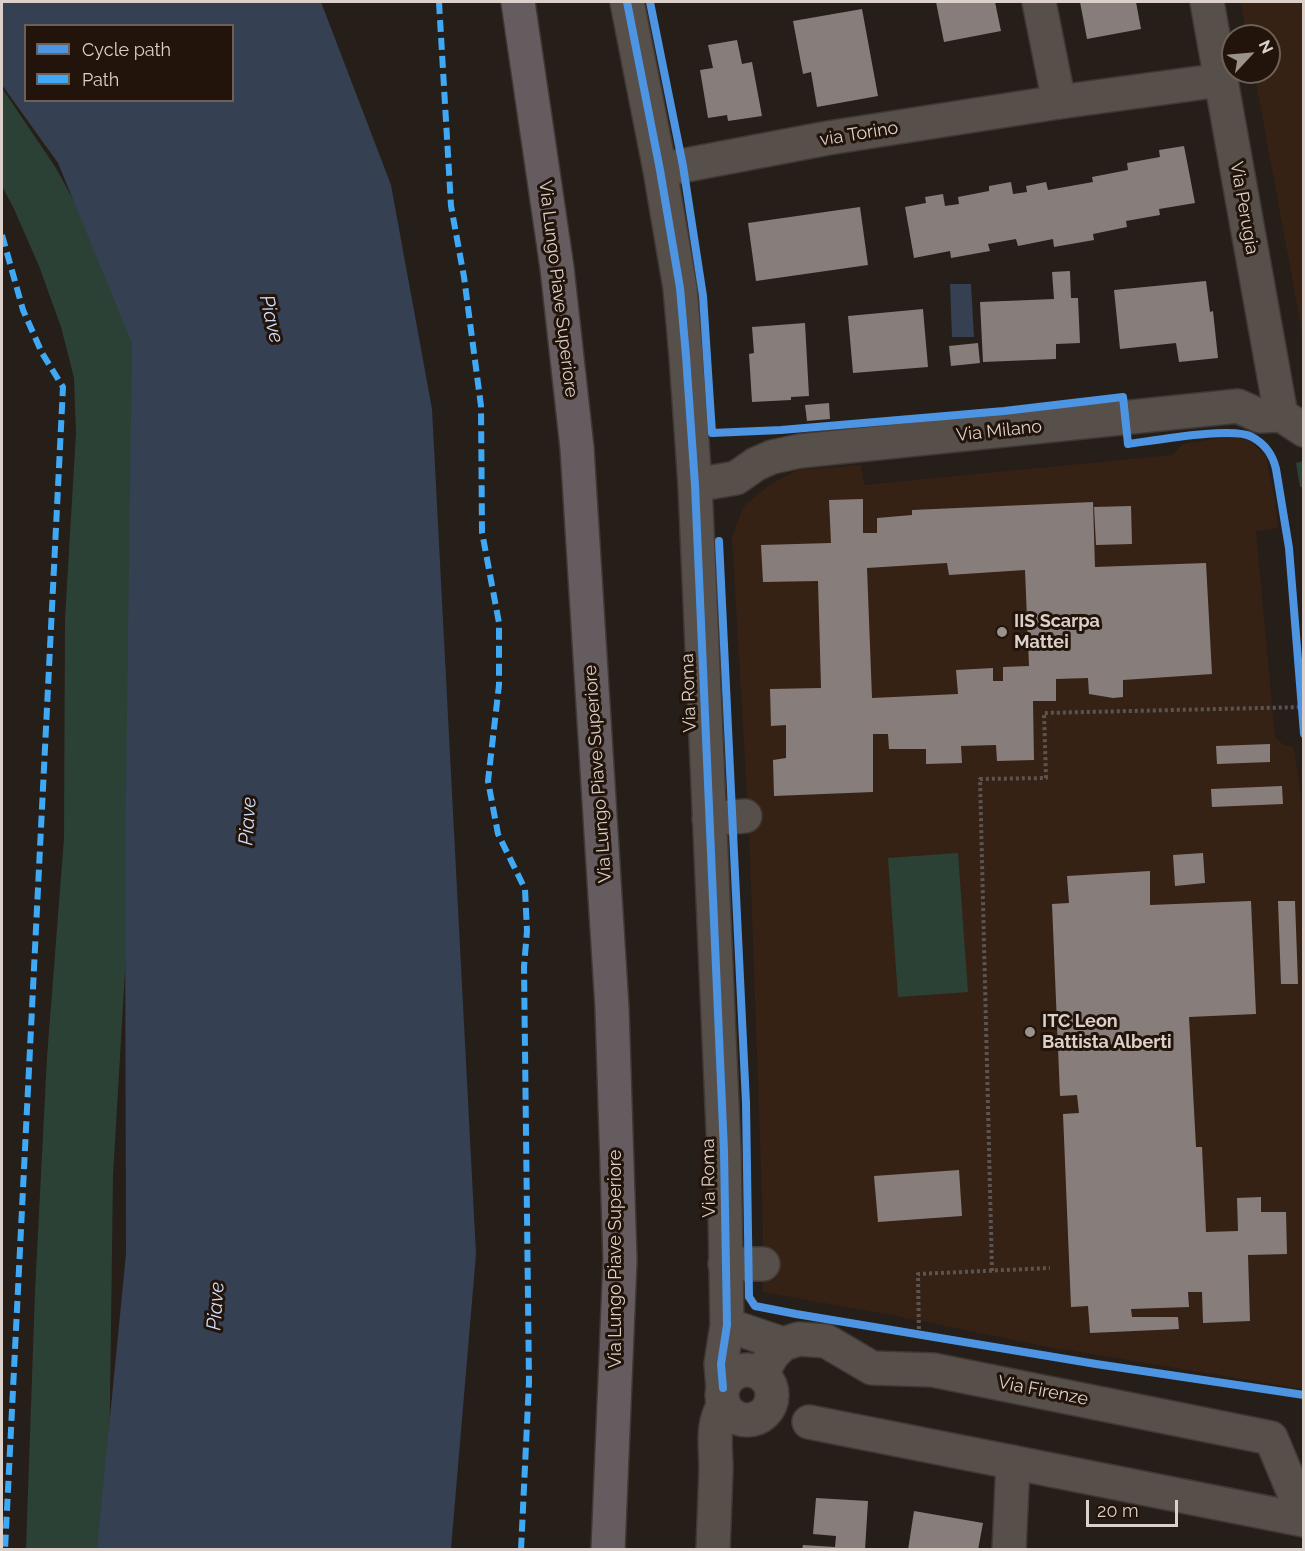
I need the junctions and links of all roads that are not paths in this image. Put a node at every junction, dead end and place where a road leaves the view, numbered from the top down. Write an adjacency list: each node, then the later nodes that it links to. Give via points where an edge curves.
1 (518, 2): 22 (main road, Via Lungo Piave Superiore, via 557,268 577,448 612,1008 620,1260)
2 (627, 2): 8 (street, Via Roma)
3 (1039, 2): 7 (street)
4 (1207, 2): 5 (street, Via Perugia)
5 (1221, 80): 7 (street, via Torino)
6 (1222, 84): 9 (street, Via Perugia)
7 (1059, 102): 8 (street, via Torino, via 828,138)
8 (660, 170): 10 (street, Via Roma, via 680,288)
9 (1292, 422): 10 (street, Via Milano, via 1260,416 1238,406 800,451 772,457 736,478)
10 (695, 484): 12 (street, Via Roma)
11 (745, 816): 12 (street)
12 (709, 819): 13 (street, Via Roma, via 724,1151)
13 (725, 1264): 14 (street); 15 (street, Via Roma)
14 (763, 1264)
15 (727, 1326): 16 (street); 17 (street, Via Roma, via 721,1364)
16 (783, 1344): 17 (street); 18 (street, Via Firenze, via 799,1339 826,1341 872,1368 933,1370)
17 (747, 1396): 19 (street, via 779,1419); 23 (street, Via Roma, via 719,1413 714,1437)
18 (1271, 1438): 20 (street); 21 (street)
19 (1012, 1462): 20 (street); 24 (street)
20 (1267, 1513): 21 (street)
21 (1304, 1518)
22 (608, 1550)
23 (713, 1550)
24 (1009, 1550)

